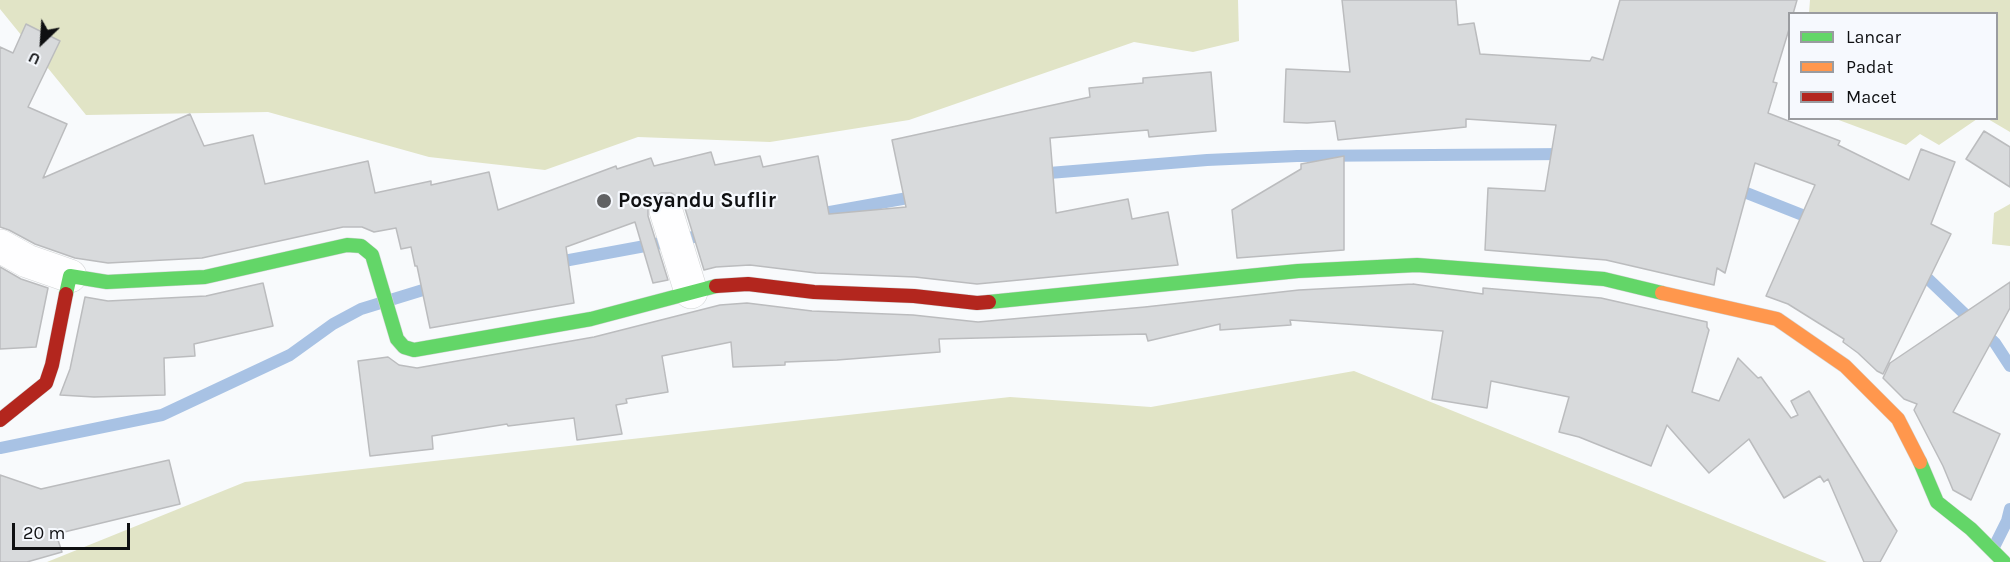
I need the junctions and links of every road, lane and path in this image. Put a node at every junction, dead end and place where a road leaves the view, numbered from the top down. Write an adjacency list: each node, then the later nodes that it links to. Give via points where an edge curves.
1 (668, 216): 4 (street)
2 (0, 246): 3 (street, via 27,261)
3 (70, 276): 4 (street, via 107,282 205,277 347,245 361,246 372,255 398,339 404,347 414,350 591,319); 5 (street, via 46,383)
4 (687, 278): 6 (street, via 717,286 748,284 977,303 1222,278 1417,265 1604,279 1777,319 1821,348 1845,366 1898,419 1937,502)
5 (5, 416)
6 (2004, 562)

